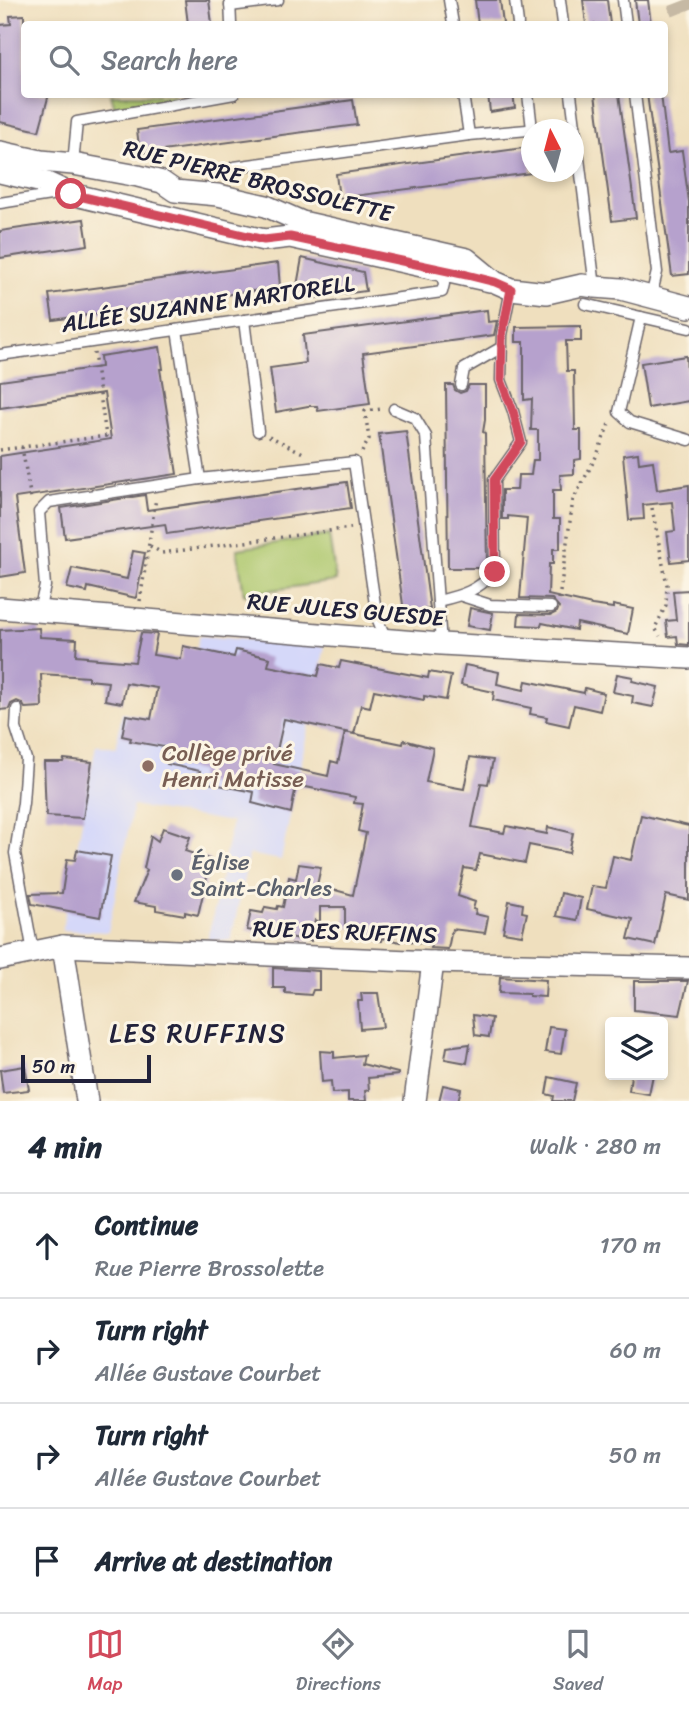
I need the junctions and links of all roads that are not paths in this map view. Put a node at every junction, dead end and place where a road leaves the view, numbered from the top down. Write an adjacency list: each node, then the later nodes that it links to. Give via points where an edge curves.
1 (278, 0): 6 (lane)
2 (449, 0): 8 (lane)
3 (515, 0): 9 (lane)
4 (560, 0): 10 (lane)
5 (623, 0): 11 (lane)
6 (230, 3): 7 (lane)
7 (231, 21)
8 (452, 21)
9 (518, 21)
10 (563, 21)
11 (626, 21)
12 (212, 98): 22 (lane, via 77,122)
13 (464, 98): 20 (lane)
14 (528, 98): 17 (lane)
15 (572, 98): 18 (lane)
16 (635, 98): 33 (lane, via 657,272)
17 (531, 119)
18 (574, 119)
19 (521, 130): 20 (lane)
20 (469, 135): 23 (lane)
21 (0, 152): 22 (street, RUE PIERRE BROSSOLETTE)
22 (73, 164): 26 (street, RUE PIERRE BROSSOLETTE, via 138,176 160,174 168,177)
23 (234, 167)
24 (0, 172): 27 (street, RUE PIERRE BROSSOLETTE)
25 (580, 182): 32 (lane)
26 (175, 191): 29 (street, via 170,208); 31 (street, RUE PIERRE BROSSOLETTE, via 266,206 302,222 467,259)
27 (67, 192): 28 (lane); 29 (street, RUE PIERRE BROSSOLETTE)
28 (0, 203)
29 (160, 215): 30 (street, RUE PIERRE BROSSOLETTE, via 264,240 290,237)
30 (441, 270): 31 (street, RUE PIERRE BROSSOLETTE); 36 (lane, ALLÉE SUZANNE MARTORELL, via 442,292)
31 (503, 286): 32 (street, RUE PIERRE BROSSOLETTE, via 547,293 582,285); 39 (lane)
32 (590, 295): 33 (street, RUE PIERRE BROSSOLETTE, via 621,289); 35 (lane)
33 (651, 297): 34 (street, RUE PIERRE BROSSOLETTE)
34 (689, 307)
35 (641, 317): 37 (lane); 44 (lane, via 619,412 630,422)
36 (244, 320): 38 (lane, ALLÉE SUZANNE MARTORELL); 43 (lane)
37 (689, 328)
38 (177, 330): 40 (lane, ALLÉE SUZANNE MARTORELL); 45 (lane)
39 (502, 347): 41 (lane, via 464,369); 46 (lane, via 501,380 521,442 494,480 495,572 479,588)
40 (0, 355)
41 (461, 385)
42 (394, 410): 47 (lane, via 415,418 426,436)
43 (262, 428)
44 (689, 440)
45 (200, 479): 50 (lane, via 49,502 39,512 45,586); 51 (lane, via 354,461 377,618)
46 (462, 596): 47 (lane); 48 (lane, via 490,605)
47 (438, 601): 52 (lane)
48 (551, 607)
49 (0, 608): 50 (street, RUE JULES GUESDE)
50 (39, 611): 51 (street, RUE JULES GUESDE)
51 (386, 639): 52 (street, RUE JULES GUESDE)
52 (441, 644): 53 (street, RUE JULES GUESDE)
53 (689, 658)
54 (17, 709): 56 (lane, via 16,727 26,759 15,853)
55 (63, 946): 56 (street, RUE DES RUFFINS); 58 (street, RUE DES RUFFINS); 60 (street)
56 (33, 952): 57 (street, RUE DES RUFFINS)
57 (0, 959)
58 (433, 962): 59 (street, RUE DES RUFFINS); 61 (street)
59 (689, 968)
60 (87, 1101)
61 (415, 1101)

